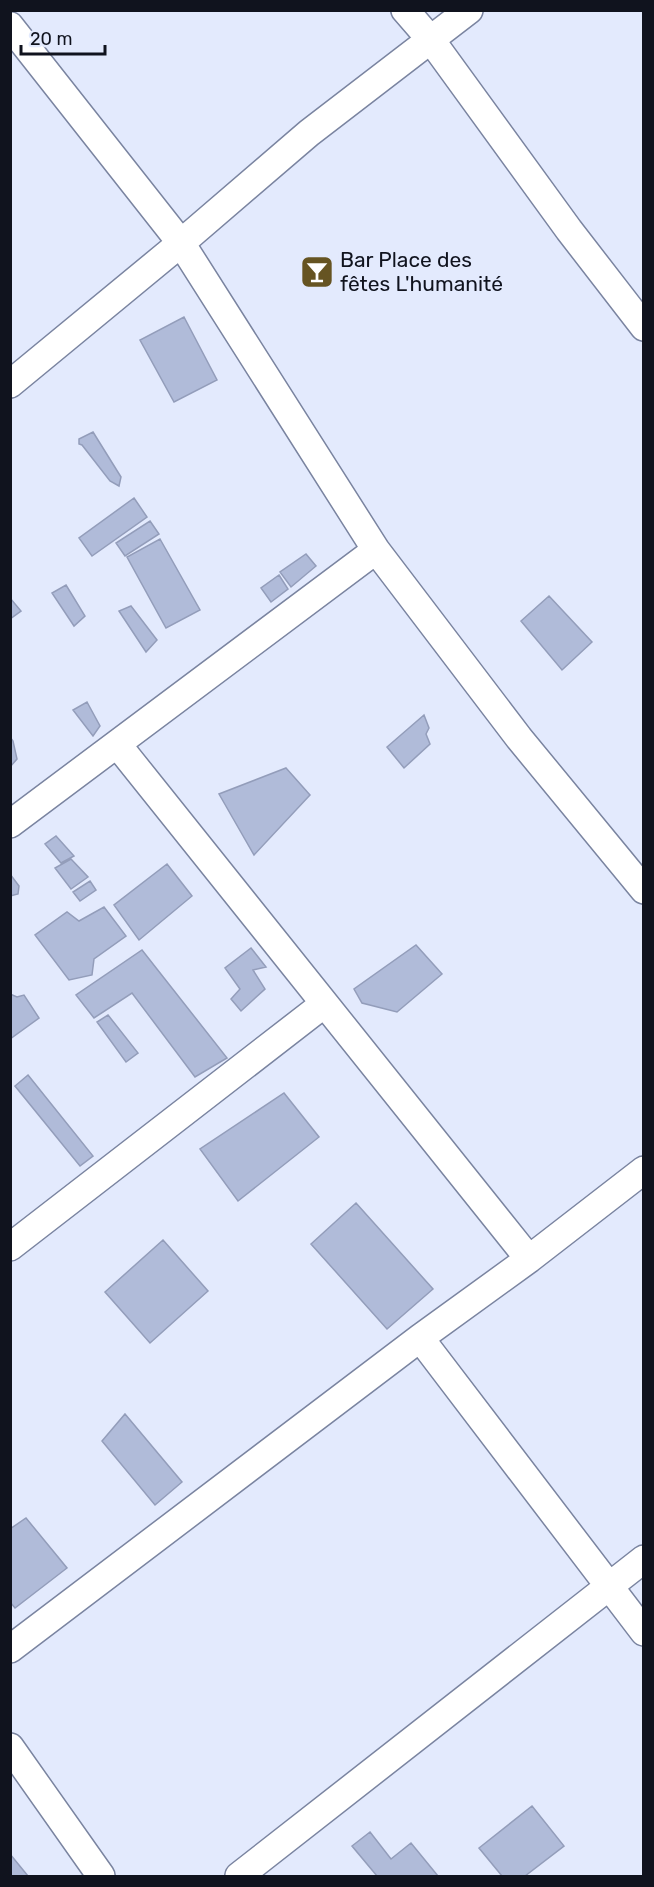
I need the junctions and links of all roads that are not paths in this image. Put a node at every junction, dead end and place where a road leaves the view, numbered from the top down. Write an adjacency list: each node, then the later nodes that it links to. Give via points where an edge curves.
1 (405, 10): 4 (street)
2 (469, 10): 4 (street)
3 (10, 26): 5 (street)
4 (431, 40): 5 (street, via 309,133); 6 (street)
5 (181, 243): 7 (street); 8 (street)
6 (644, 327)
7 (10, 384)
8 (376, 550): 9 (street); 11 (street, via 519,738)
9 (117, 744): 10 (street); 12 (street)
10 (10, 824)
11 (644, 890)
12 (324, 1004): 14 (street); 15 (street)
13 (644, 1170): 15 (street)
14 (10, 1247)
15 (529, 1259): 16 (street)
16 (420, 1338): 18 (street); 20 (street)
17 (644, 1558): 18 (street)
18 (609, 1585): 19 (street); 23 (street)
19 (644, 1632)
20 (10, 1649)
21 (10, 1747): 22 (street)
22 (101, 1876)
23 (239, 1876)

